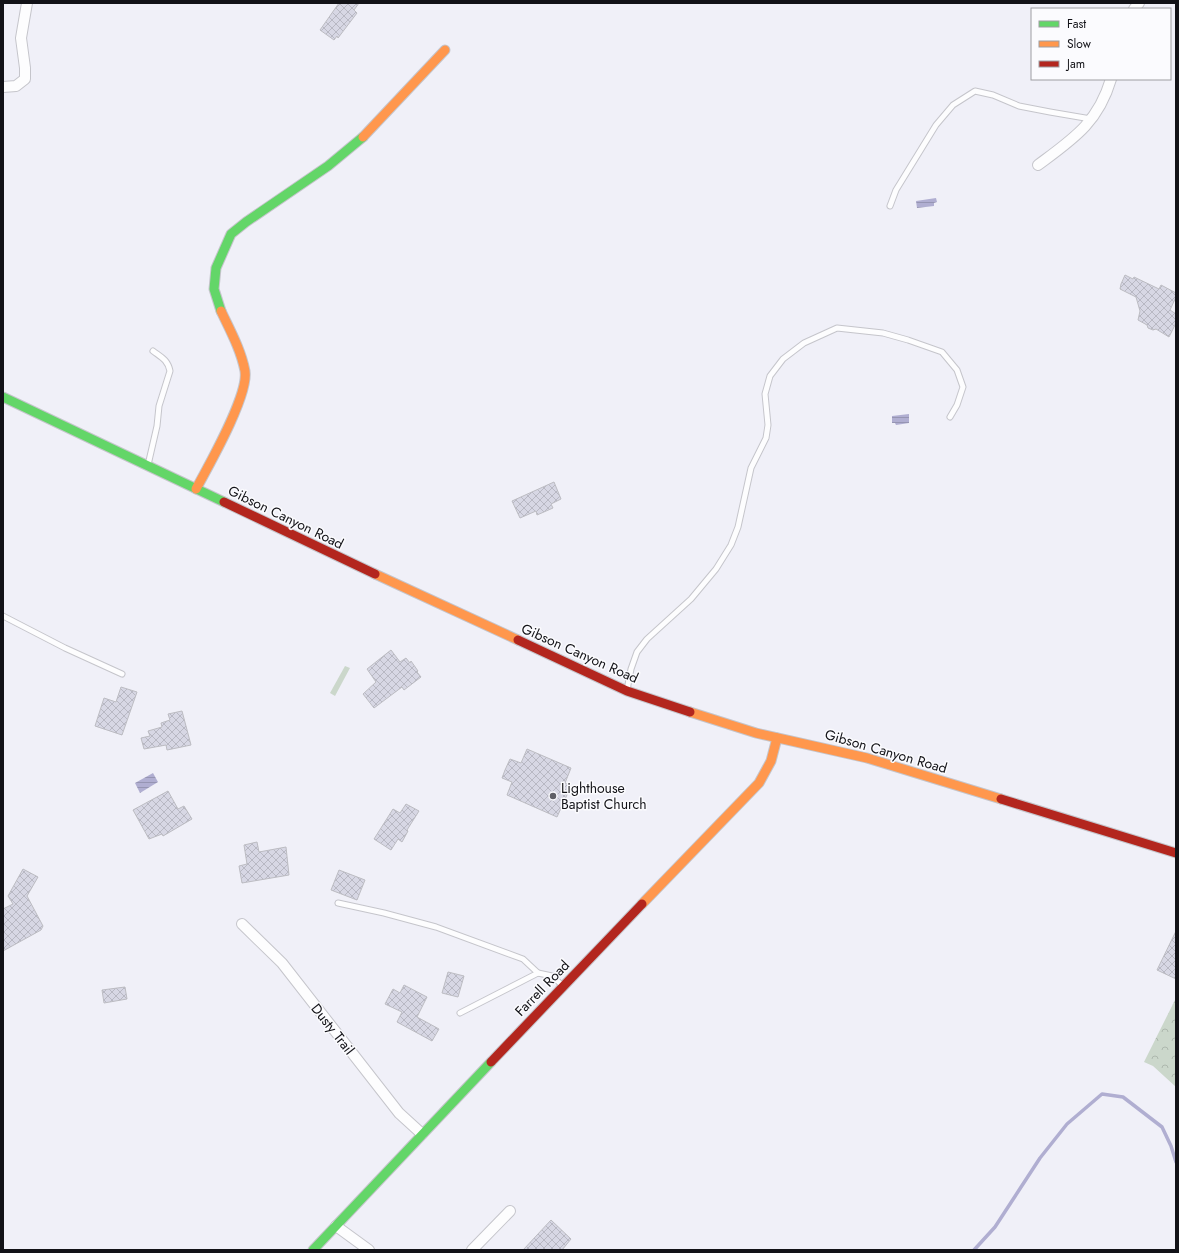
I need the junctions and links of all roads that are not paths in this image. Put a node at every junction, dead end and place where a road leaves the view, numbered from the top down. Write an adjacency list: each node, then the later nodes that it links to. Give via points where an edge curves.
1 (27, 3): 4 (street, via 21,38 25,78 16,86)
2 (445, 50): 12 (main road, via 359,141 328,166 231,234 216,268 214,289 218,307 234,339 245,372 243,391 225,434)
3 (1111, 80): 5 (street, via 1103,101)
4 (3, 87)
5 (1092, 119): 6 (street, via 1077,136); 7 (lane, via 1019,106 993,95 975,91 953,105 936,125 896,190)
6 (1038, 165)
7 (890, 206)
8 (153, 351): 11 (lane, via 166,360 170,371 159,406)
9 (3, 397): 11 (main road, Gibson Canyon Road)
10 (950, 417): 15 (lane, via 963,387 957,370 942,352 908,340 837,328 804,343 783,359 770,376 765,394 768,425 766,438 750,468 738,527 731,546 691,599 647,639 637,652)
11 (148, 466): 12 (main road, Gibson Canyon Road)
12 (196, 489): 15 (main road, Gibson Canyon Road)
13 (3, 616): 14 (lane)
14 (122, 674)
15 (627, 691): 16 (main road, Gibson Canyon Road)
16 (777, 738): 17 (main road, Gibson Canyon Road, via 867,758); 21 (main road, Farrell Road, via 771,763 760,782)
17 (1176, 853)
18 (338, 903): 20 (lane, via 384,912 436,927 523,959)
19 (242, 924): 23 (street, Dusty Trail, via 282,963 399,1114)
20 (538, 973): 21 (lane, via 552,976); 22 (lane)
21 (563, 986): 23 (main road, Farrell Road)
22 (460, 1013)
23 (422, 1134): 25 (main road, Farrell Road)
24 (510, 1211): 28 (street)
25 (336, 1226): 26 (main road, Farrell Road); 27 (street)
26 (313, 1250)
27 (368, 1250)
28 (472, 1250)

